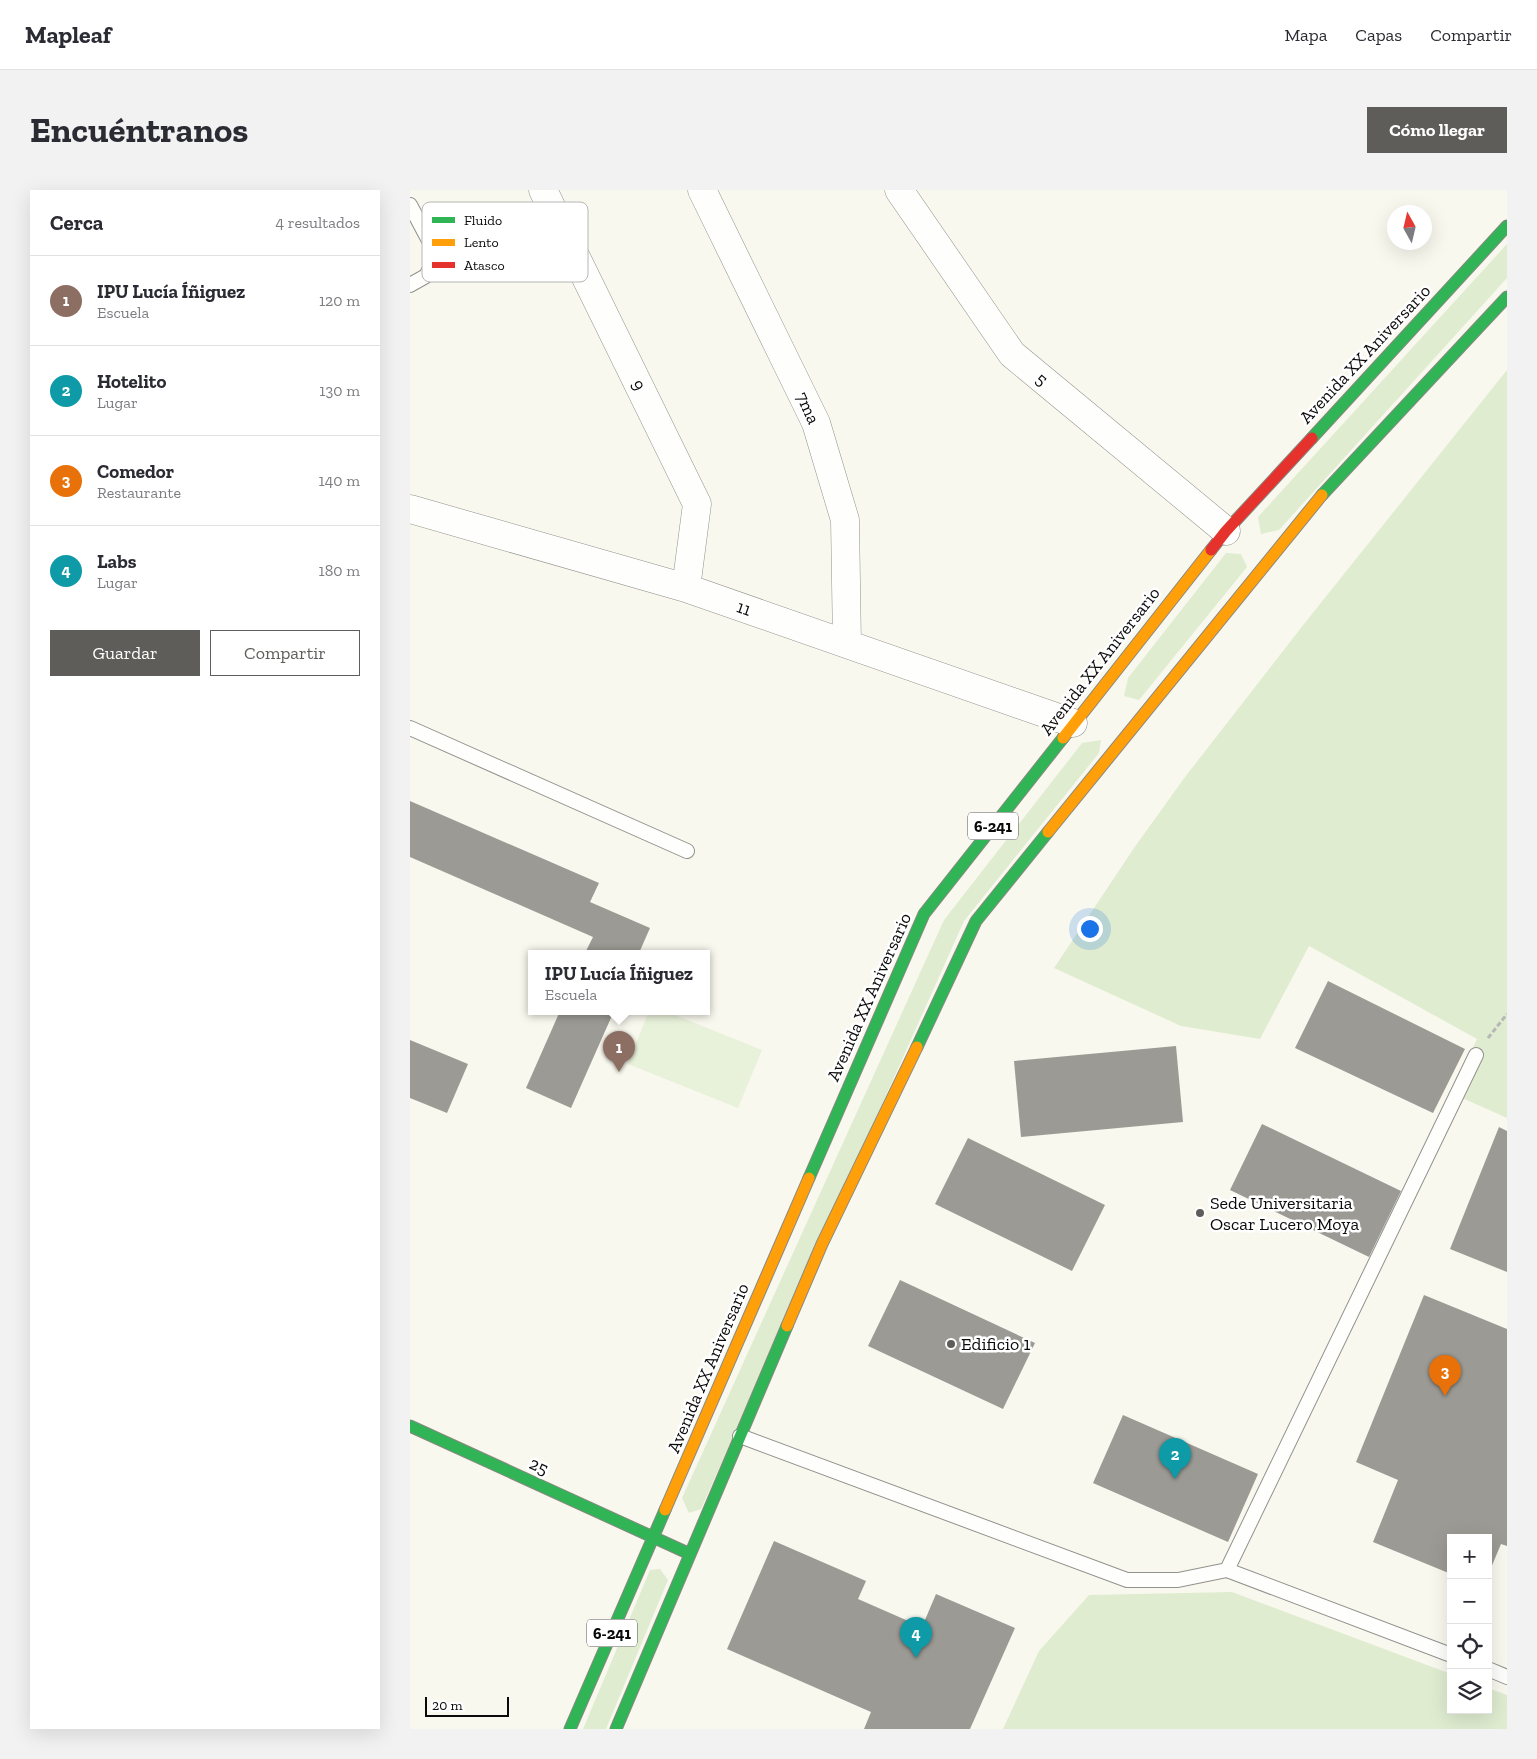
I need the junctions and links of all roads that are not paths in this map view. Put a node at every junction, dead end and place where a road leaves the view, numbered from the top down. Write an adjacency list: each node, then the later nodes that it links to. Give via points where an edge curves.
1 (543, 190): 4 (street, 9)
2 (702, 190): 15 (street, 7ma, via 816,423 845,520)
3 (899, 190): 13 (street, 5, via 1012,354)
4 (549, 202)
5 (410, 205): 7 (lane)
6 (1507, 226): 13 (main road, Avenida XX Aniversario / 6-241)
7 (422, 228)
8 (422, 278): 10 (lane)
9 (588, 282): 14 (street, 9, via 697,504)
10 (410, 285)
11 (1507, 298): 21 (main road, 6-241, via 1312,505 976,921 822,1244)
12 (410, 509): 14 (street, 11)
13 (1226, 531): 16 (main road, Avenida XX Aniversario / 6-241)
14 (686, 588): 15 (street, 11)
15 (847, 644): 16 (street, 11)
16 (1074, 723): 22 (main road, Avenida XX Aniversario / 6-241, via 924,914)
17 (410, 728): 18 (lane)
18 (687, 851)
19 (1476, 1055): 24 (lane)
20 (410, 1426): 22 (main road, 25)
21 (740, 1436): 23 (main road, 6-241); 24 (lane, via 1127,1580 1178,1580)
22 (653, 1538): 23 (main road, 25); 28 (main road, Avenida XX Aniversario / 6-241)
23 (690, 1554): 29 (main road, 6-241)
24 (1227, 1570): 25 (lane)
25 (1447, 1653)
26 (1492, 1670): 27 (lane)
27 (1507, 1676)
28 (570, 1729)
29 (616, 1729)

